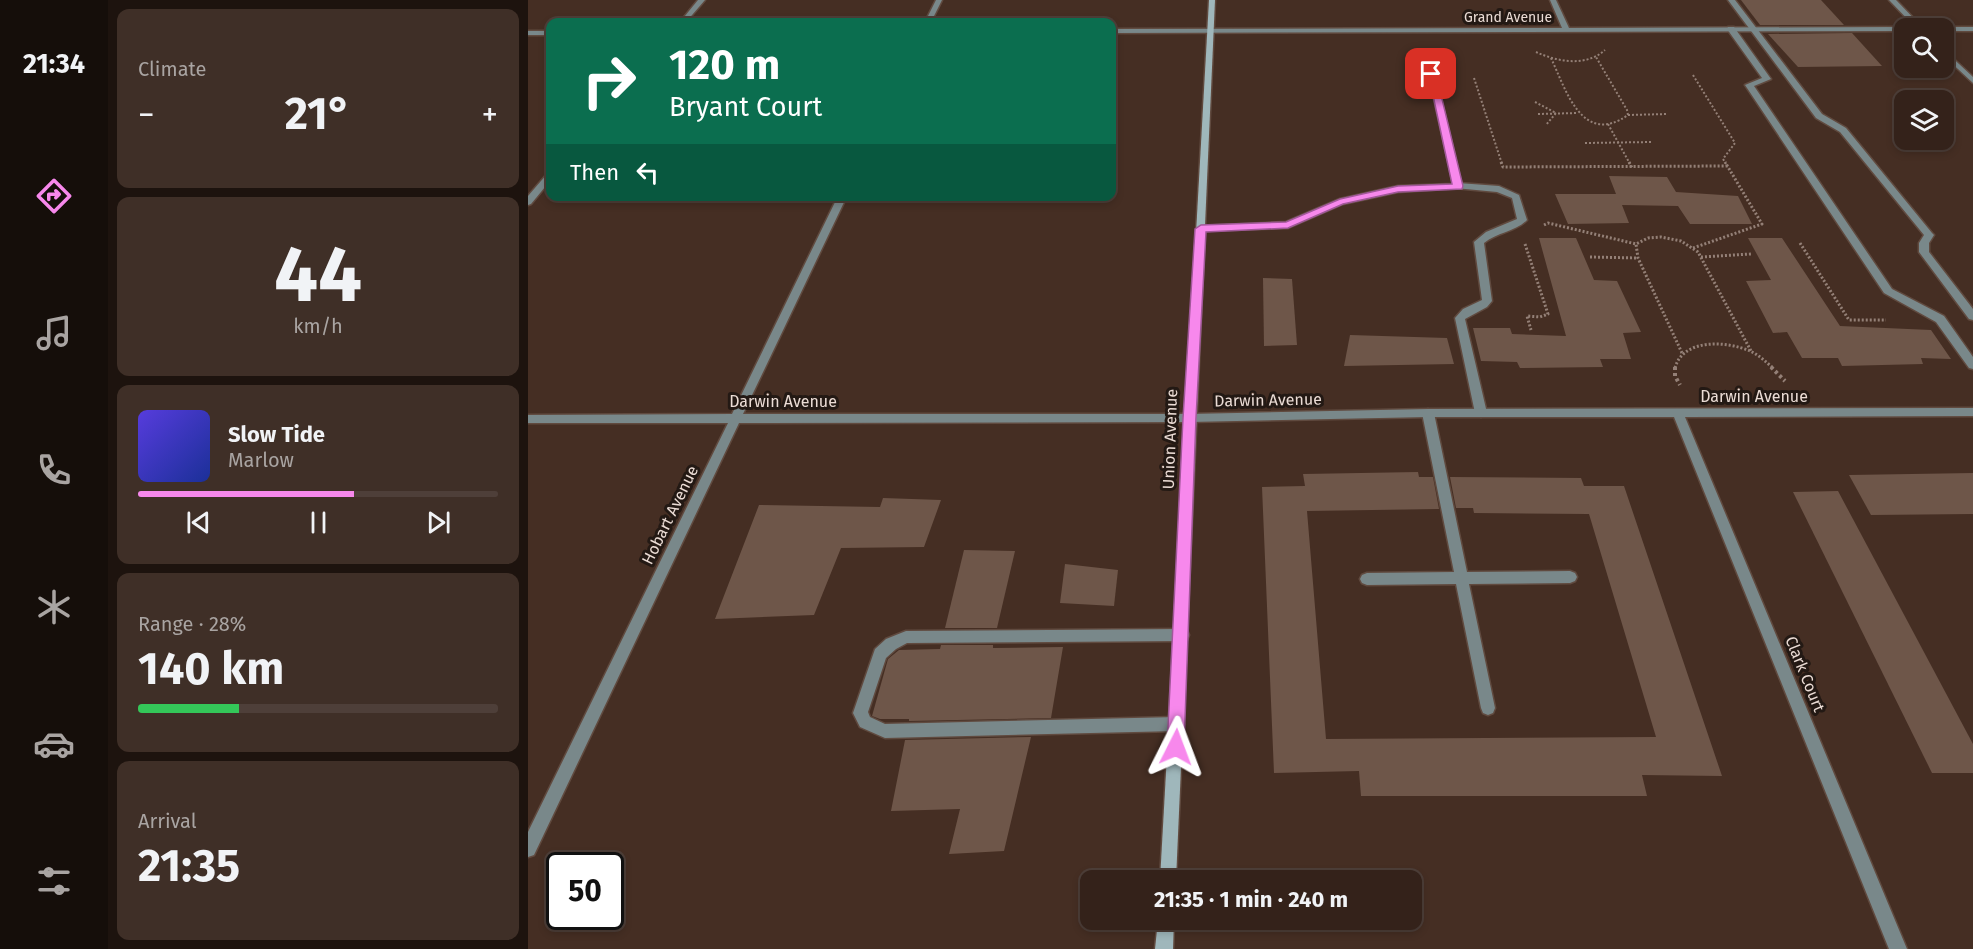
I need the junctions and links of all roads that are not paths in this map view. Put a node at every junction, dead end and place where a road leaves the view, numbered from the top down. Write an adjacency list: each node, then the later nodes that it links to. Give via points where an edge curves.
1 (702, 0): 7 (street)
2 (939, 0): 8 (street)
3 (1212, 0): 16 (main road, Union Avenue)
4 (1553, 0): 10 (street)
5 (1731, 0): 12 (street)
6 (1892, 0): 9 (street)
7 (686, 18)
8 (930, 18)
9 (1910, 18)
10 (1566, 29): 11 (street, Grand Avenue); 16 (street, Grand Avenue)
11 (1731, 29): 12 (street, Grand Avenue); 29 (street, via 1767,79 1749,86 1888,291 1940,319)
12 (1754, 29): 13 (street, Grand Avenue); 28 (street, via 1819,116 1843,130 1929,235 1924,252)
13 (1894, 29)
14 (1954, 29): 15 (street)
15 (1973, 29)
16 (1210, 30): 17 (street, Grand Avenue); 27 (main road, Union Avenue)
17 (1116, 31)
18 (528, 33): 19 (street)
19 (546, 33)
20 (1954, 62): 22 (street)
21 (1431, 74): 24 (street)
22 (1973, 81)
23 (546, 181): 26 (street)
24 (1458, 186): 27 (street, via 1398,189 1340,202 1288,225); 32 (street, via 1499,189 1516,197 1522,220 1515,226 1486,234 1479,242 1486,301 1466,310 1460,318)
25 (841, 201): 34 (street, Hobart Avenue)
26 (528, 202)
27 (1201, 229): 35 (main road, Union Avenue)
28 (1973, 316)
29 (1973, 365)
30 (1973, 412): 33 (street, Darwin Avenue)
31 (1428, 413): 32 (street, Darwin Avenue); 35 (street, Darwin Avenue); 38 (street)
32 (1481, 413): 33 (street, Darwin Avenue)
33 (1678, 413): 47 (street, Clark Court)
34 (735, 418): 35 (street, Darwin Avenue); 36 (street, Darwin Avenue); 43 (street, Hobart Avenue)
35 (1190, 418): 40 (main road, Union Avenue)
36 (528, 419)
37 (1570, 577): 38 (street)
38 (1462, 578): 39 (street); 41 (street)
39 (1367, 579)
40 (1182, 635): 42 (main road, Union Avenue); 42 (street, via 906,637 880,654 860,713 865,722 885,731)
41 (1488, 708)
42 (1177, 724): 44 (main road, Union Avenue)
43 (528, 849)
44 (1169, 870)
45 (1165, 930): 46 (main road)
46 (1164, 949)
47 (1898, 949)

